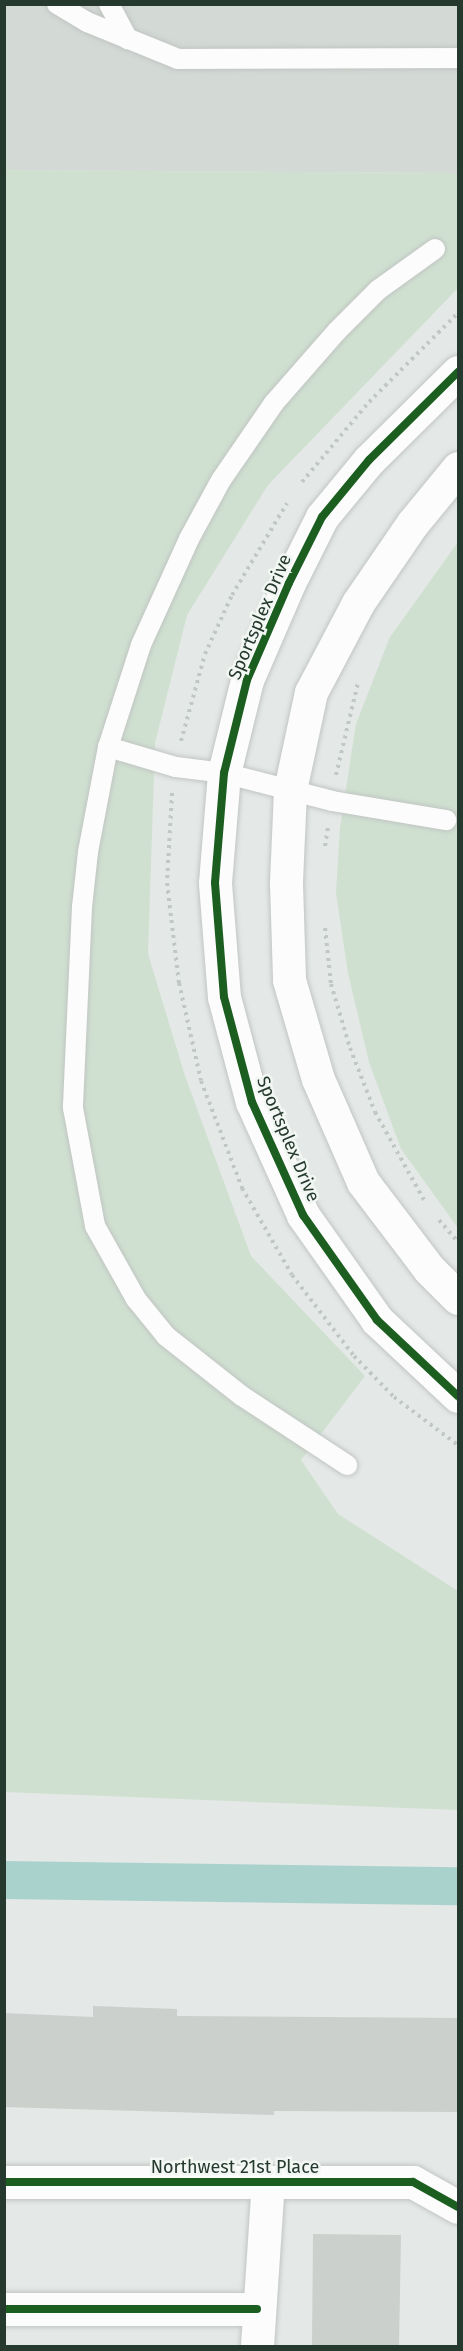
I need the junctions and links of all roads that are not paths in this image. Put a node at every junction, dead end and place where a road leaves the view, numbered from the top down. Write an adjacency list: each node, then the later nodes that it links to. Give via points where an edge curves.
1 (57, 4): 3 (lane)
2 (109, 4): 3 (lane)
3 (128, 39): 4 (lane, via 178,59)
4 (459, 58)
5 (435, 249): 8 (lane, via 378,290 337,331 274,403 221,480 189,539 141,645)
6 (459, 372): 9 (street, Sportsplex Drive, via 369,460 322,517 247,680)
7 (459, 468): 10 (street, via 412,524 358,603 311,692)
8 (108, 747): 9 (lane, via 176,767); 14 (lane, via 82,907 73,1108 95,1226 136,1299 166,1336 242,1396)
9 (224, 773): 10 (lane); 13 (street, Sportsplex Drive, via 215,884 224,997 252,1102 303,1215 377,1320)
10 (290, 790): 11 (lane); 12 (street, via 286,884 289,980 318,1079 363,1182 429,1269)
11 (446, 820)
12 (459, 1298)
13 (459, 1396)
14 (347, 1465)
15 (4, 2182): 16 (street, Northwest 21st Place)
16 (268, 2182): 17 (street, Northwest 21st Place, via 413,2182); 19 (street)
17 (459, 2207)
18 (4, 2309): 19 (street)
19 (257, 2309): 20 (street)
20 (257, 2346)

